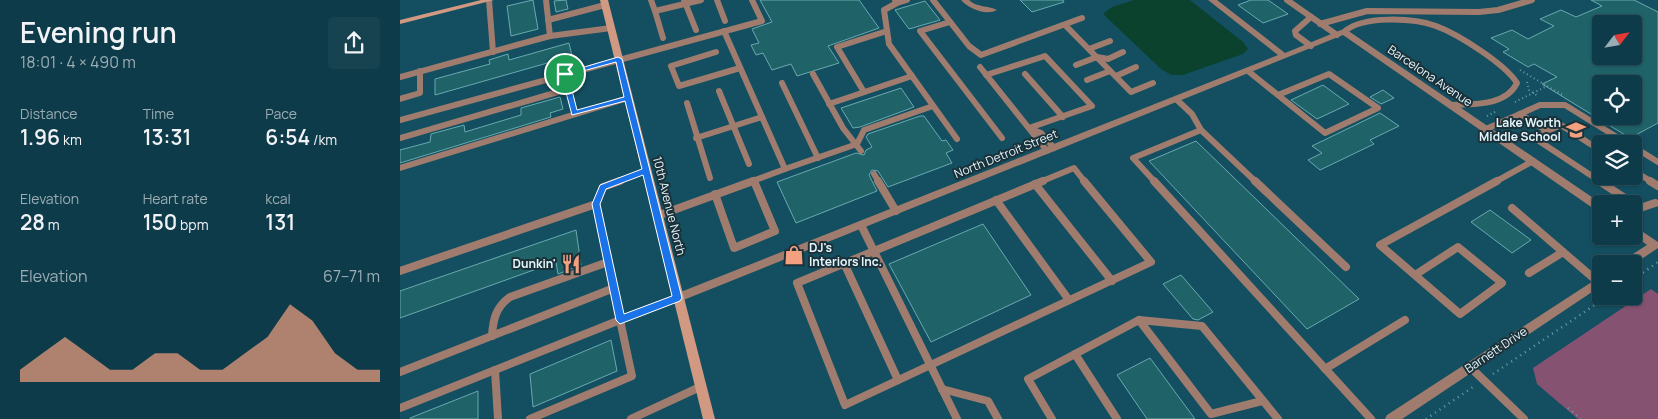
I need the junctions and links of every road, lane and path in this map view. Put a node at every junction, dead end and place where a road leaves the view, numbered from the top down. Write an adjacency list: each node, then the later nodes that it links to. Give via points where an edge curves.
1 (489, 0): 22 (street); 36 (lane)
2 (546, 0): 20 (lane)
3 (651, 0): 17 (lane)
4 (700, 0): 15 (lane)
5 (717, 0): 21 (lane)
6 (752, 0): 28 (lane, via 762,20)
7 (906, 0): 13 (lane)
8 (933, 0): 23 (lane)
9 (965, 0): 16 (street, via 972,7)
10 (1212, 0): 39 (street)
11 (1287, 0): 18 (lane)
12 (1532, 0): 24 (lane, via 1479,12 1367,11)
13 (896, 1): 29 (lane, via 884,10)
14 (605, 2): 20 (lane); 26 (street, 10th Avenue North)
15 (685, 2): 17 (lane); 27 (lane)
16 (993, 10)
17 (654, 12): 32 (lane)
18 (1311, 17): 24 (lane); 34 (lane, via 1295,31)
19 (1082, 18): 25 (lane)
20 (548, 20): 31 (lane)
21 (725, 21)
22 (400, 22)
23 (950, 22): 25 (lane, via 969,46 981,55); 84 (lane, via 920,31)
24 (1320, 24): 30 (lane)
25 (1065, 25): 35 (lane)
26 (611, 28): 31 (lane); 41 (street, 10th Avenue North)
27 (696, 30)
28 (724, 31): 41 (lane); 45 (lane)
29 (887, 31): 54 (lane, via 889,44); 62 (lane, via 837,47)
30 (1341, 34): 34 (street, North Detroit Street); 70 (street, Barcelona Avenue); 70 (lane, via 1351,26 1375,21 1416,21 1437,26 1500,65 1516,79 1514,91 1493,102)
31 (550, 36): 36 (lane)
32 (663, 38)
33 (1110, 41): 35 (lane)
34 (1311, 46): 39 (street, North Detroit Street)
35 (1089, 49): 40 (lane)
36 (493, 52): 48 (lane)
37 (716, 52): 45 (lane, via 671,66 678,86)
38 (1123, 52): 40 (lane, via 1108,59)
39 (1284, 56): 47 (street, North Detroit Street)
40 (1097, 57): 42 (lane); 52 (lane)
41 (618, 59): 49 (lane); 64 (street, 10th Avenue North)
42 (1076, 65)
43 (980, 67): 53 (lane)
44 (1136, 67): 52 (lane)
45 (740, 68): 73 (lane)
46 (1516, 68): 59 (path)
47 (1248, 71): 63 (lane); 66 (street, North Detroit Street)
48 (420, 72): 55 (lane); 65 (lane, via 420,94)
49 (565, 74): 60 (lane); 75 (lane)
50 (813, 74): 68 (lane)
51 (1025, 74): 74 (lane)
52 (1113, 74): 56 (lane); 58 (lane, via 1131,92)
53 (986, 75): 74 (lane, via 1044,56 1092,106); 77 (lane)
54 (912, 76): 62 (lane); 69 (lane)
55 (400, 77)
56 (1087, 80)
57 (782, 83): 90 (lane)
58 (1153, 83)
59 (1547, 86)
60 (568, 89): 71 (lane); 82 (lane)
61 (719, 91): 76 (lane)
62 (864, 92): 68 (lane)
63 (1278, 95): 63 (lane, via 1325,132 1378,108 1329,74)
64 (628, 98): 71 (lane); 96 (street, 10th Avenue North)
65 (400, 99)
66 (1176, 99): 78 (lane, via 1192,114); 88 (street, North Detroit Street)
67 (686, 103): 83 (lane)
68 (830, 104): 87 (lane)
69 (933, 106): 85 (lane); 87 (lane, via 864,130)
70 (1451, 106): 79 (street, Barcelona Avenue)
71 (575, 114): 94 (lane)
72 (1520, 114): 79 (lane); 80 (lane); 81 (lane, via 1540,105 1565,105)
73 (762, 117): 76 (lane); 95 (lane)
74 (1063, 117): 77 (lane)
75 (400, 120)
76 (733, 126): 83 (lane); 93 (lane)
77 (1029, 128): 88 (lane)
78 (1201, 130): 120 (lane); 139 (lane, via 1134,158)
79 (1486, 130): 91 (street, Barcelona Avenue)
80 (1547, 131): 86 (lane, via 1561,126); 106 (lane, via 1536,139 1640,208)
81 (1613, 135)
82 (400, 138)
83 (696, 138): 99 (lane)
84 (1002, 138)
85 (957, 139)
86 (1592, 145)
87 (859, 148): 90 (lane)
88 (1050, 150): 109 (street, North Detroit Street)
89 (1642, 152): 92 (lane)
90 (818, 158): 95 (lane)
91 (1533, 161): 105 (street, Barcelona Avenue); 124 (lane, via 1380,245)
92 (1658, 162)
93 (749, 164)
94 (400, 168)
95 (785, 169): 100 (lane)
96 (646, 171): 107 (lane, via 603,187); 110 (street, 10th Avenue North)
97 (874, 174): 109 (lane)
98 (1642, 176): 102 (lane)
99 (710, 178)
100 (754, 180): 103 (lane); 103 (lane, via 775,231 734,248)
101 (1035, 184): 104 (lane); 126 (lane); 126 (lane, via 1074,168 1151,262)
102 (1658, 186)
103 (715, 194): 110 (lane)
104 (996, 200): 114 (lane); 130 (lane)
105 (1592, 202)
106 (1657, 203)
107 (596, 204): 117 (lane); 121 (lane)
108 (1512, 208): 115 (lane)
109 (896, 211): 111 (street, North Detroit Street)
110 (657, 216): 129 (street, 10th Avenue North)
111 (860, 225): 114 (lane); 129 (street, North Detroit Street)
112 (1642, 235): 113 (street)
113 (1656, 244): 116 (street)
114 (874, 251): 119 (lane); 137 (lane)
115 (1563, 252): 122 (lane); 125 (lane)
116 (1640, 255)
117 (608, 262): 128 (lane); 135 (lane, via 500,303 492,320)
118 (1658, 262): 123 (path)
119 (844, 263): 142 (lane); 142 (lane, via 797,282 845,405)
120 (1346, 268)
121 (400, 272)
122 (1529, 273)
123 (1642, 273)
124 (1415, 275): 124 (lane, via 1460,314 1502,283 1458,247)
125 (1592, 275)
126 (1112, 281): 130 (lane)
127 (1592, 286): 138 (street, Barnett Drive)
128 (614, 288): 132 (lane); 135 (lane)
129 (677, 298): 132 (lane); 144 (street, 10th Avenue North)
130 (1069, 300): 137 (lane)
131 (1595, 305): 143 (path)
132 (620, 320): 140 (lane); 150 (lane, via 632,376)
133 (1139, 320): 136 (lane); 146 (lane, via 1202,326); 146 (lane, via 1212,414)
134 (1405, 320): 139 (lane)
135 (492, 336): 141 (lane)
136 (1075, 354): 155 (lane, via 1028,379); 156 (lane)
137 (930, 366): 142 (lane); 145 (lane)
138 (1470, 367): 143 (lane); 159 (street, Barnett Drive)
139 (1326, 369): 158 (lane)
140 (495, 370): 147 (lane); 149 (lane)
141 (400, 372)
142 (898, 380)
143 (1483, 380): 160 (path); 161 (lane)
144 (700, 387): 151 (lane); 152 (street, 10th Avenue North)
145 (942, 389): 153 (lane); 154 (lane, via 988,401)
146 (1262, 401): 157 (lane)
147 (400, 408)
148 (1568, 408): 162 (path)
149 (498, 419)
150 (530, 419)
151 (631, 419)
152 (709, 419)
153 (957, 419)
154 (998, 419)
155 (1052, 419)
156 (1117, 419)
157 (1278, 419)
158 (1371, 419)
159 (1391, 419)
160 (1426, 419)
161 (1524, 419)
162 (1581, 419)

